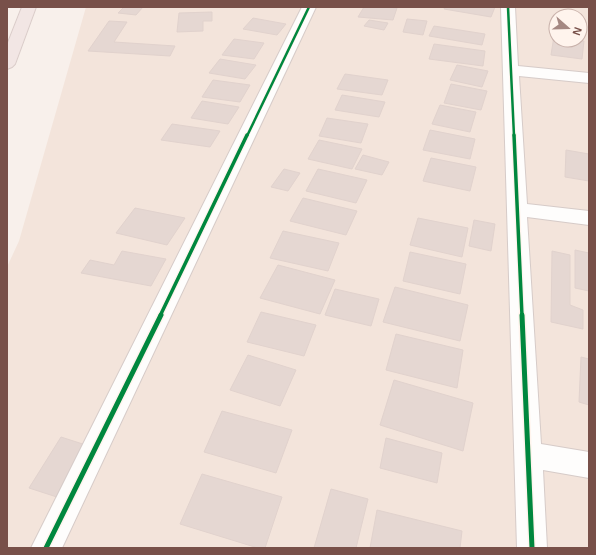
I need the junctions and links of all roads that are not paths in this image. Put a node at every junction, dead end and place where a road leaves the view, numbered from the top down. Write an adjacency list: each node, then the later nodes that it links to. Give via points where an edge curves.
1 (29, 7): 4 (highway)
2 (309, 7): 12 (street)
3 (508, 7): 6 (street)
4 (11, 39): 5 (highway)
5 (7, 64)
6 (510, 70): 7 (street); 8 (street)
7 (589, 78)
8 (518, 209): 9 (street); 10 (street)
9 (589, 218)
10 (528, 455): 11 (street); 13 (street)
11 (589, 466)
12 (46, 548)
13 (532, 548)

